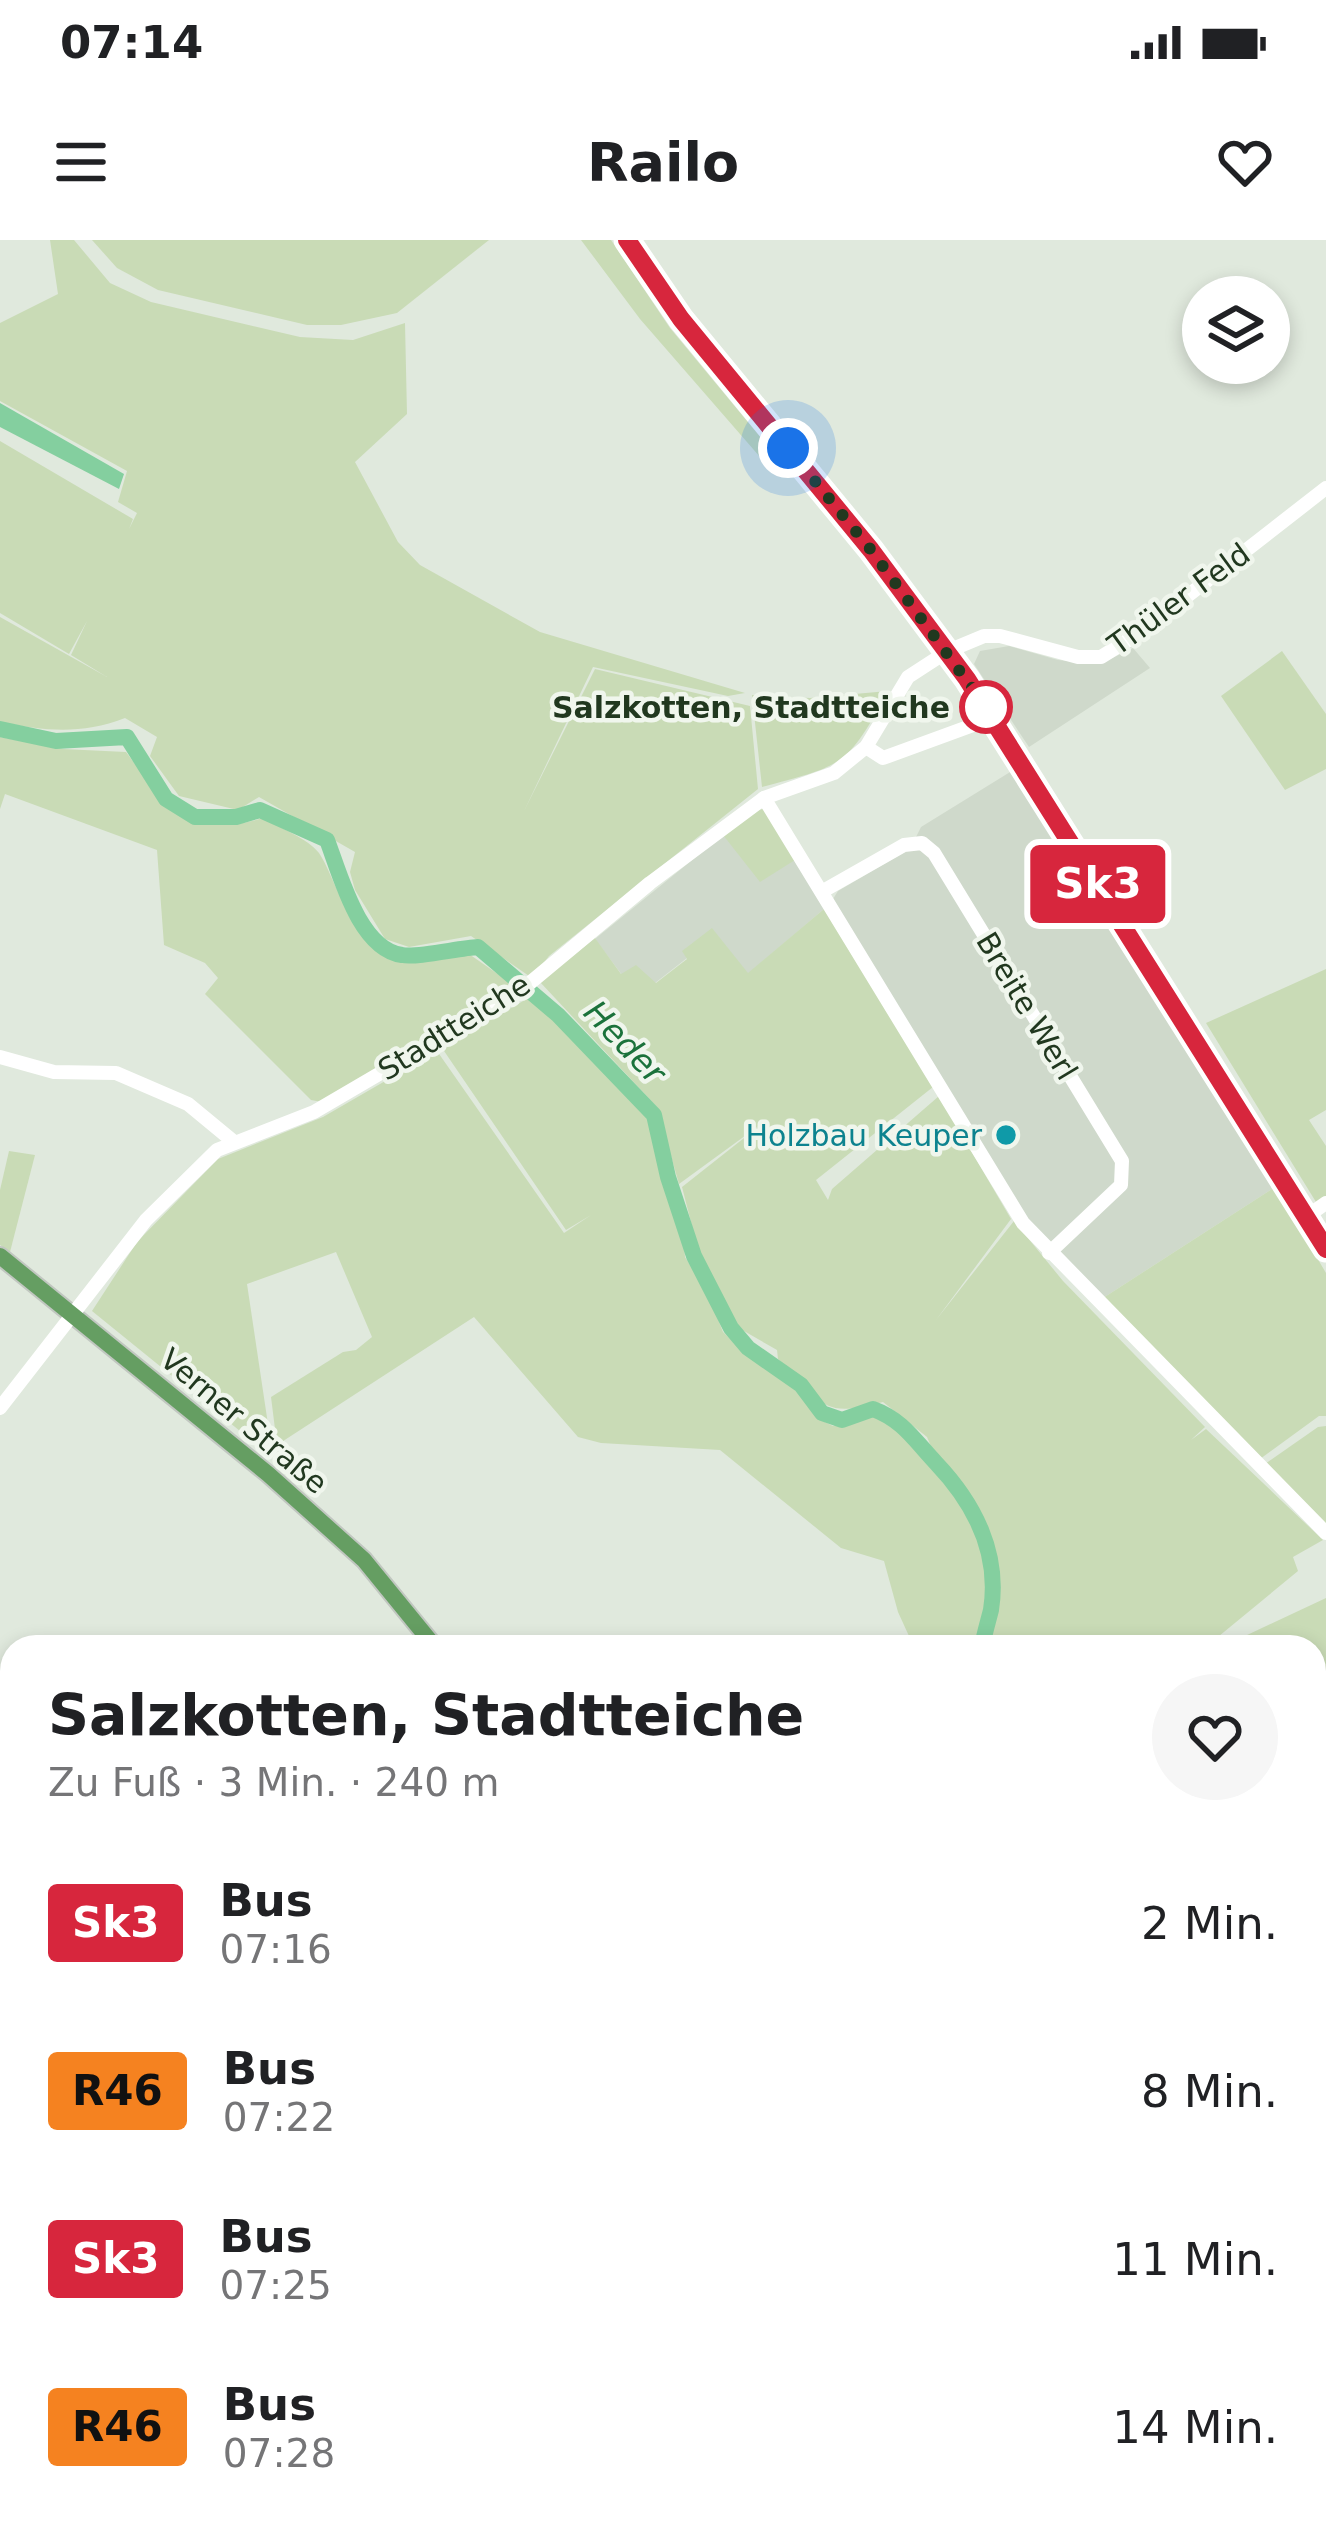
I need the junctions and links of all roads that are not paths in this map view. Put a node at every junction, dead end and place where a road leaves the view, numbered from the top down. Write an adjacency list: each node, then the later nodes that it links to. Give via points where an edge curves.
1 (627, 240): 3 (main road)
2 (1326, 488): 3 (street, Thüler Feld, via 1101,657 1000,636)
3 (947, 651): 5 (street, Stadtteiche, via 908,677); 11 (main road)
4 (976, 724): 5 (street, via 883,758)
5 (866, 747): 6 (street, Stadtteiche, via 834,773)
6 (764, 798): 7 (street); 9 (street, Stadtteiche, via 519,992 314,1112)
7 (824, 891): 13 (street, via 1023,1223); 13 (street, Breite Werl, via 904,844 922,843 934,853 1122,1161 1121,1185)
8 (0, 1057): 9 (street, via 54,1072 116,1073 188,1104)
9 (234, 1142): 15 (street, Stadtteiche, via 146,1220)
10 (1326, 1203): 11 (street)
11 (1306, 1217): 12 (main road)
12 (1326, 1249)
13 (1049, 1252): 17 (street)
14 (0, 1256): 15 (main road, Verner Straße)
15 (73, 1314): 16 (street, Stadtteiche); 18 (main road, Verner Straße, via 364,1560)
16 (0, 1408)
17 (1326, 1533)
18 (425, 1635)

